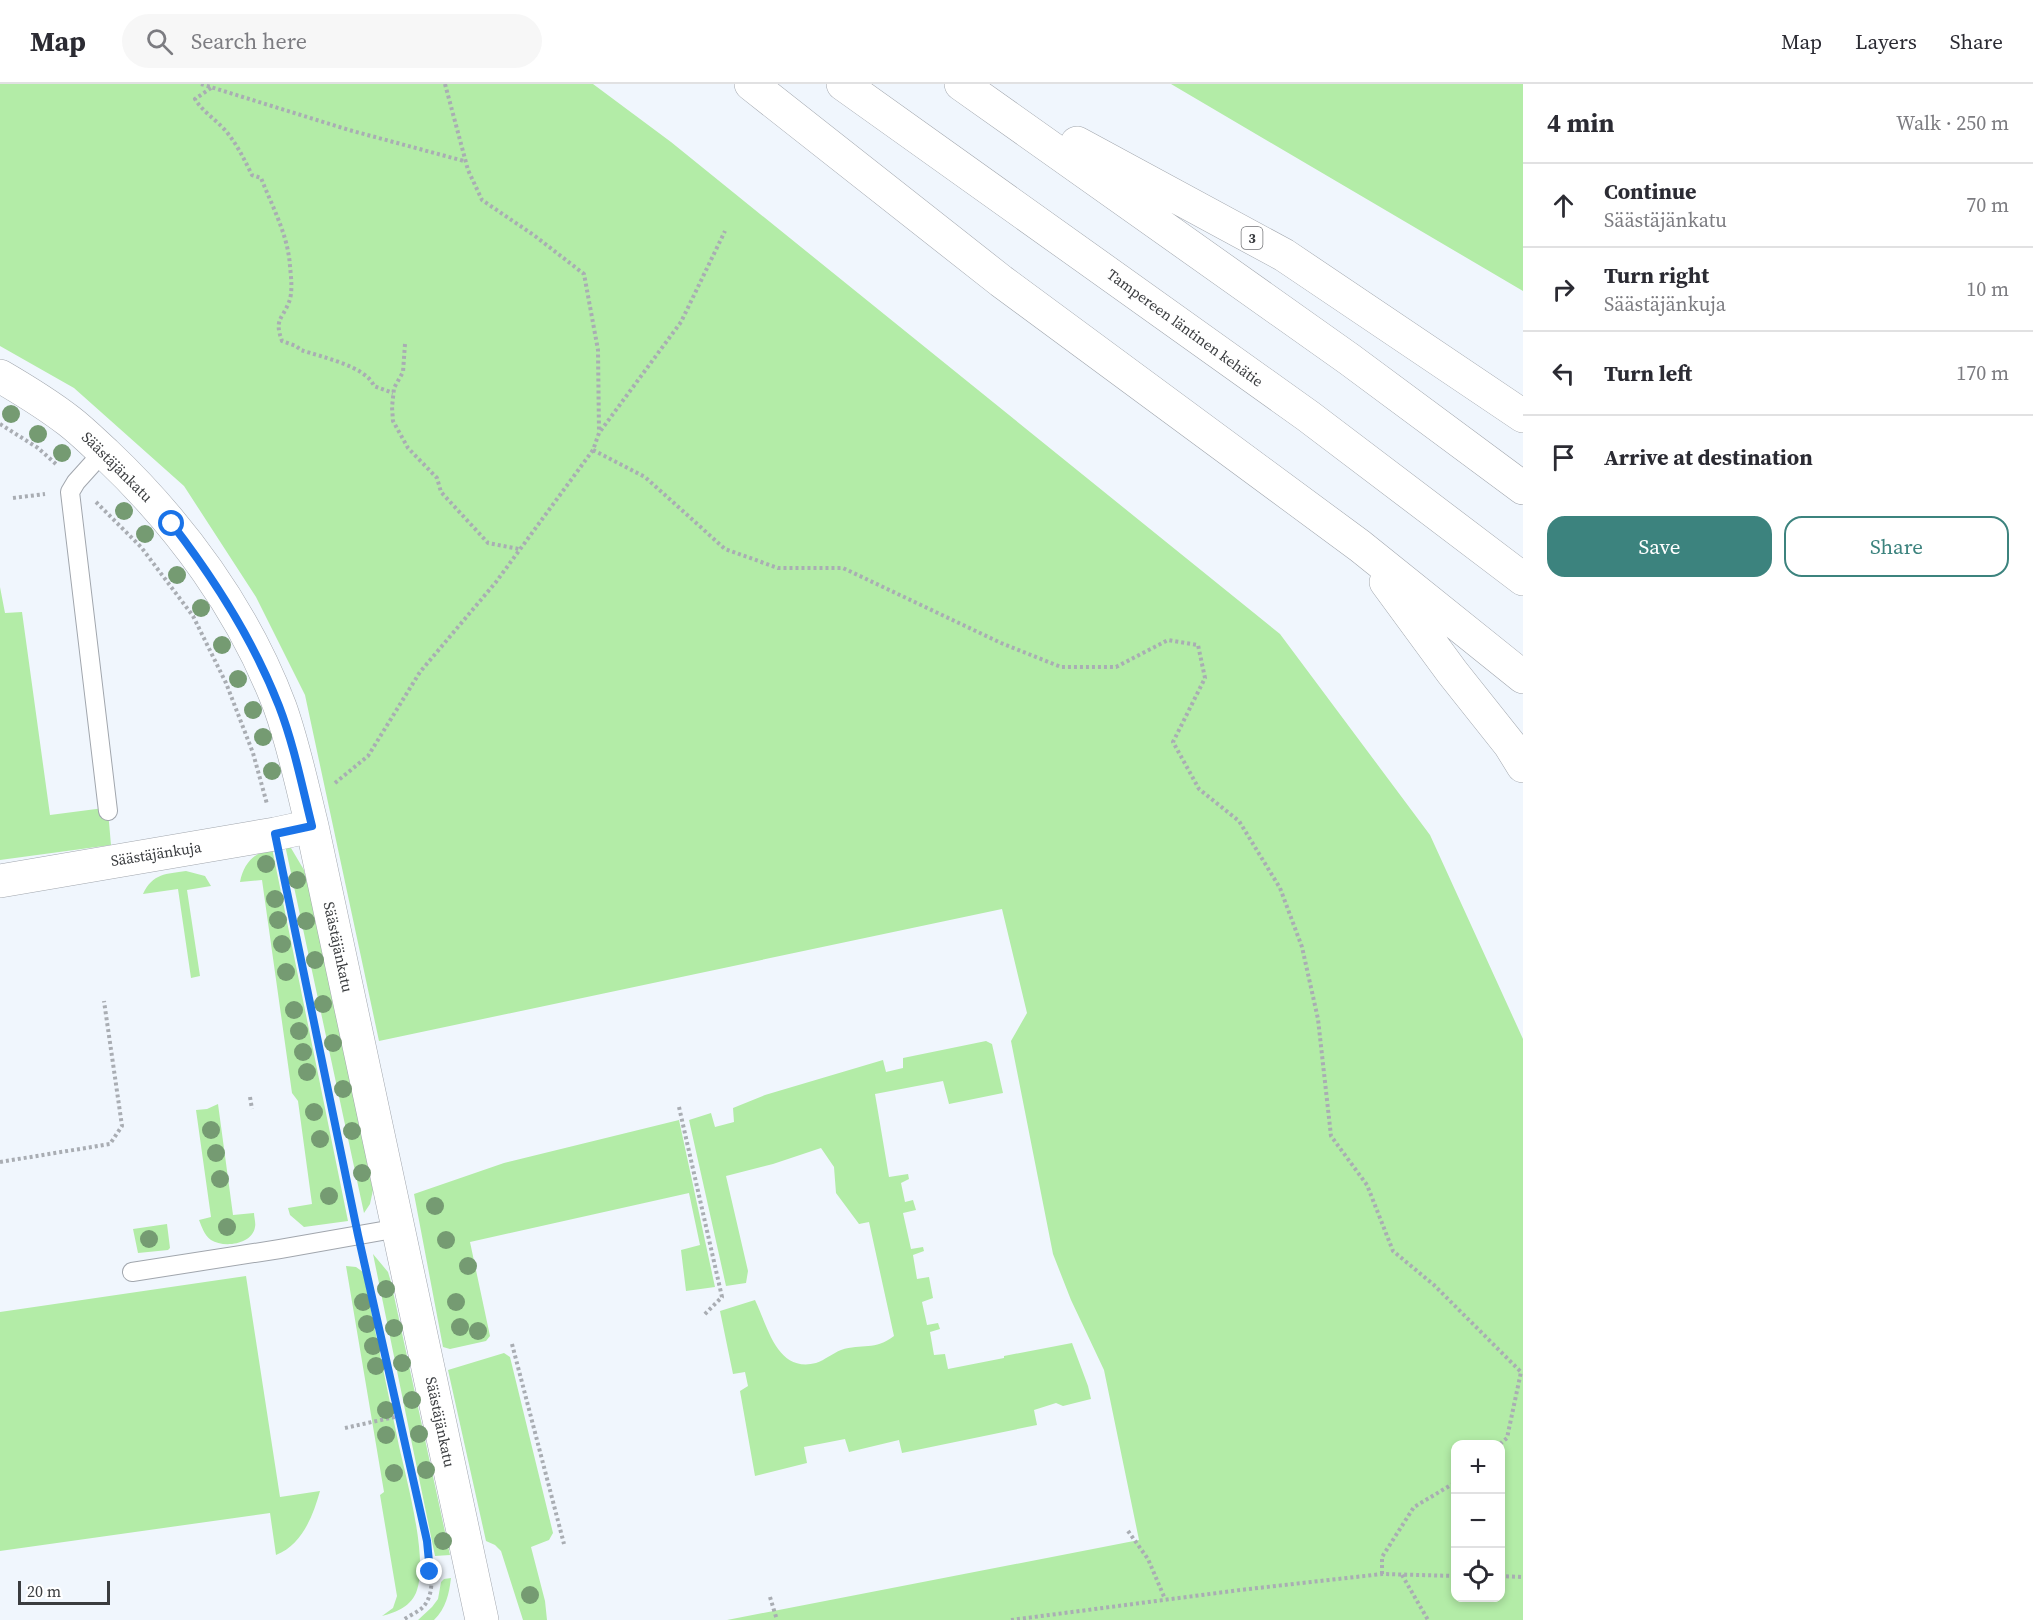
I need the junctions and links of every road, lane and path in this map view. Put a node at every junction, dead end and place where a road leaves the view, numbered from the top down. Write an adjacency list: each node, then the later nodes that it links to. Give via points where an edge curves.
1 (201, 84): 7 (path)
2 (445, 84): 8 (path)
3 (751, 84): 21 (main road, via 1001,281)
4 (843, 84): 23 (main road, Tampereen läntinen kehätie, via 1308,416)
5 (961, 84): 18 (main road, via 1349,359)
6 (967, 84): 13 (main road, 3, via 1284,255)
7 (211, 88): 8 (path); 12 (path, via 195,99 237,146 252,175 261,178 286,238 291,290 279,318 282,341 342,363 372,380 374,386)
8 (465, 161): 15 (path, via 482,200 584,274 598,350)
9 (725, 231): 15 (path, via 681,322)
10 (405, 344): 12 (path, via 403,372)
11 (0, 376): 17 (main road, Säästäjänkatu, via 70,422)
12 (393, 393): 22 (path, via 393,421 408,448 437,478 441,492 488,543)
13 (1523, 416)
14 (0, 424): 19 (path, via 38,448)
15 (599, 433): 16 (path)
16 (593, 450): 22 (path); 42 (path, via 645,477 725,549 778,568 843,568 1061,667 1116,667 1168,640 1198,645 1205,678 1173,742 1199,789 1239,821 1280,888 1302,947 1318,1019 1330,1136 1367,1185 1393,1251 1434,1285 1521,1372)
17 (103, 452): 19 (lane); 27 (main road, Säästäjänkatu, via 172,524 226,599 280,707)
18 (1523, 488)
19 (66, 489): 20 (path); 26 (lane); 28 (path, via 141,547 193,616 254,753)
20 (14, 498)
21 (1360, 546): 24 (main road); 25 (main road)
22 (519, 549): 27 (path, via 420,672 368,756)
23 (1523, 579)
24 (1523, 677)
25 (1523, 766)
26 (108, 811)
27 (309, 812): 28 (main road, Säästäjänkuja); 35 (main road, Säästäjänkatu)
28 (275, 834): 29 (main road, Säästäjänkuja); 36 (path)
29 (0, 881)
30 (104, 1002): 34 (path, via 122,1126 110,1144)
31 (250, 1097): 33 (path)
32 (679, 1107): 38 (path, via 722,1297)
33 (252, 1109)
34 (0, 1162)
35 (399, 1228): 36 (lane); 54 (main road, Säästäjänkatu)
36 (358, 1235): 37 (lane); 40 (path)
37 (132, 1272)
38 (703, 1316)
39 (512, 1344): 45 (path)
40 (399, 1416): 41 (path); 53 (path, via 427,1541 432,1586 423,1607)
41 (345, 1428)
42 (1505, 1440)
43 (1451, 1485): 46 (path, via 1414,1508 1382,1557)
44 (1128, 1531): 52 (path, via 1148,1559)
45 (564, 1544)
46 (1382, 1574): 47 (path); 52 (path)
47 (1402, 1575): 48 (path); 57 (path)
48 (1451, 1576)
49 (1505, 1576): 50 (path)
50 (1523, 1577)
51 (770, 1598): 55 (path)
52 (1165, 1599): 56 (path)
53 (403, 1620)
54 (482, 1620)
55 (777, 1620)
56 (1011, 1620)
57 (1428, 1620)

